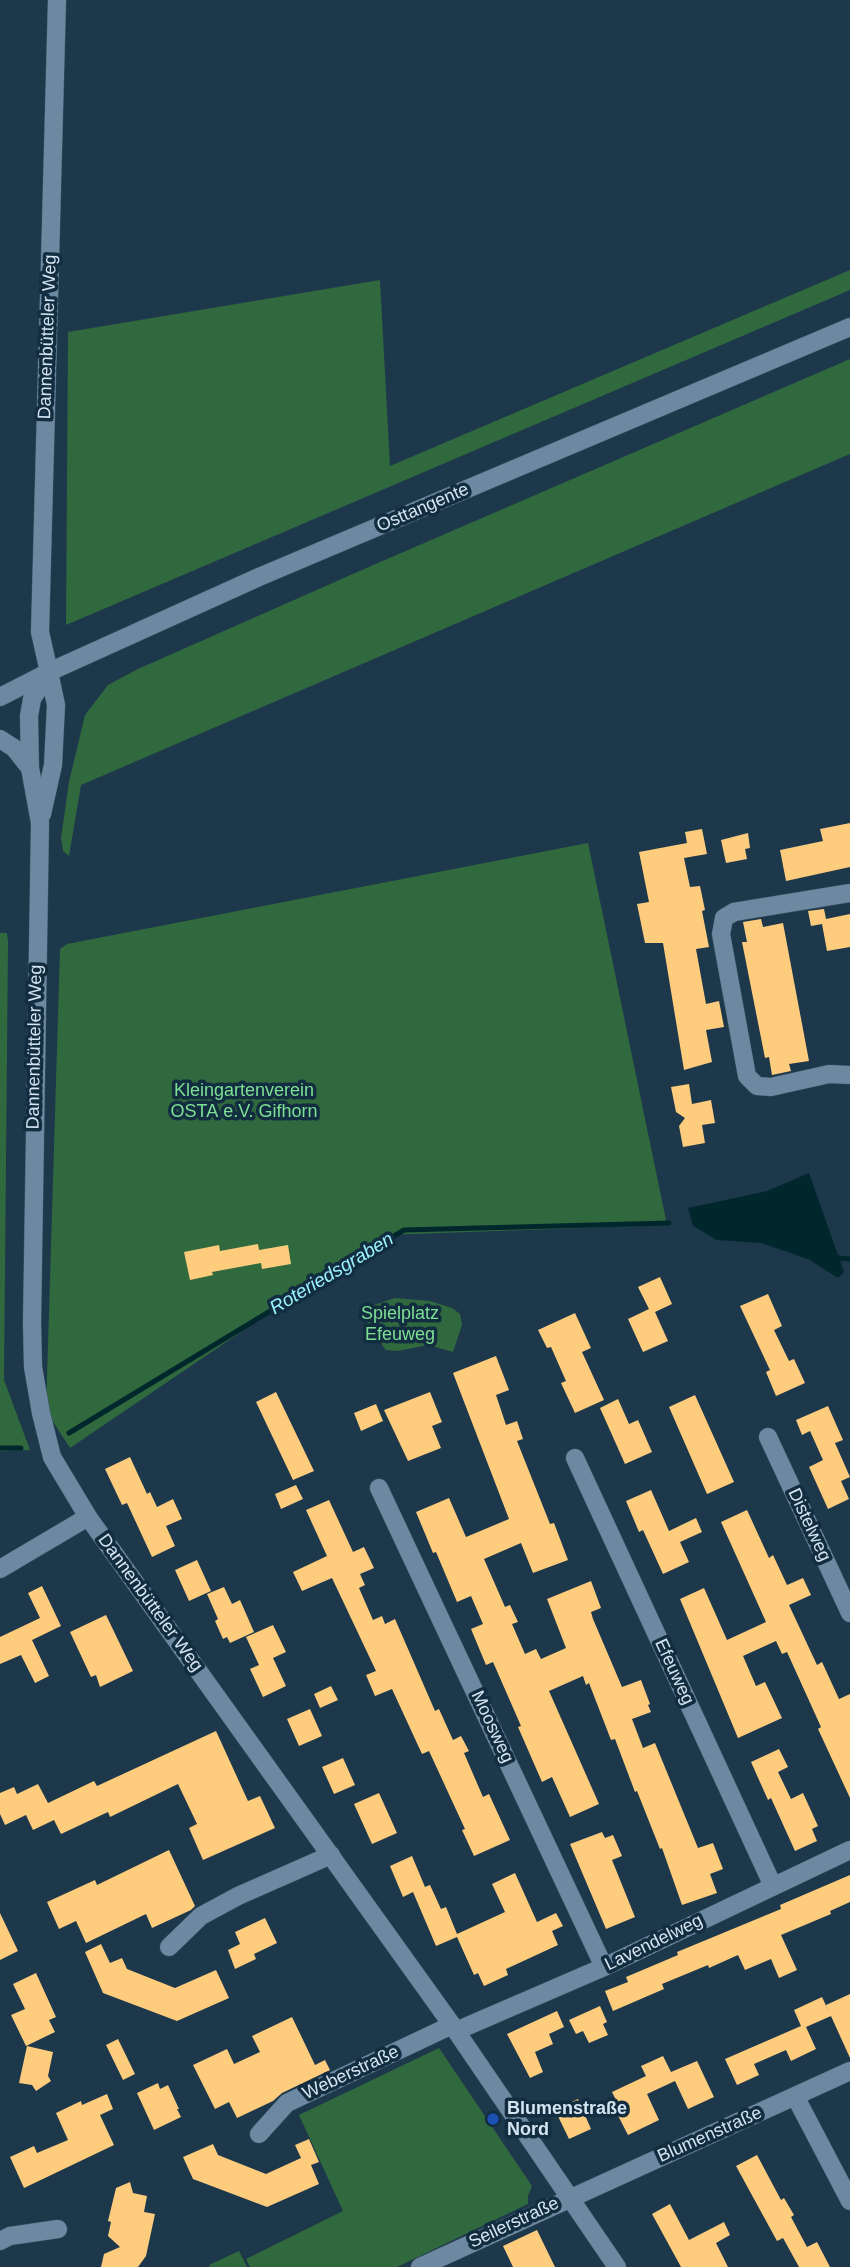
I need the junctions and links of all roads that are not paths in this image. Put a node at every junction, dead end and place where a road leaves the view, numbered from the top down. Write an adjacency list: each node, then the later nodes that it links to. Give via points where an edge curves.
1 (57, 0): 3 (street, Dannenbütteler Weg, via 40,632)
2 (850, 327): 3 (street, Osttangente, via 259,577)
3 (49, 672): 4 (street, Osttangente); 6 (street, Dannenbütteler Weg, via 32,699); 7 (street, Dannenbütteler Weg, via 56,705 53,765)
4 (0, 697)
5 (0, 739): 6 (street)
6 (30, 768): 7 (street, Dannenbütteler Weg)
7 (40, 823): 13 (street, Dannenbütteler Weg, via 33,1367 52,1457)
8 (850, 893): 9 (street, via 734,912 724,918 722,934 747,1076 757,1086 771,1087)
9 (850, 1074)
10 (768, 1437): 15 (street, Distelweg)
11 (575, 1458): 18 (street, Efeuweg)
12 (379, 1488): 20 (street, Moosweg)
13 (88, 1517): 14 (street); 17 (street, Dannenbütteler Weg)
14 (0, 1569)
15 (850, 1614)
16 (850, 1850): 18 (street, Lavendelweg)
17 (331, 1855): 19 (street, via 201,1916); 21 (street, Dannenbütteler Weg)
18 (773, 1886): 20 (street, Lavendelweg)
19 (169, 1947)
20 (604, 1967): 21 (street, Lavendelweg)
21 (454, 2028): 24 (street, Weberstraße, via 287,2103); 25 (street, Dannenbütteler Weg)
22 (850, 2071): 23 (street, Blumenstraße)
23 (795, 2096): 25 (street, Blumenstraße); 26 (street)
24 (259, 2134)
25 (569, 2198): 29 (street, Seilerstraße); 30 (street, Dannenbütteler Weg)
26 (850, 2201)
27 (58, 2229): 28 (street)
28 (0, 2241)
29 (421, 2267)
30 (617, 2267)

